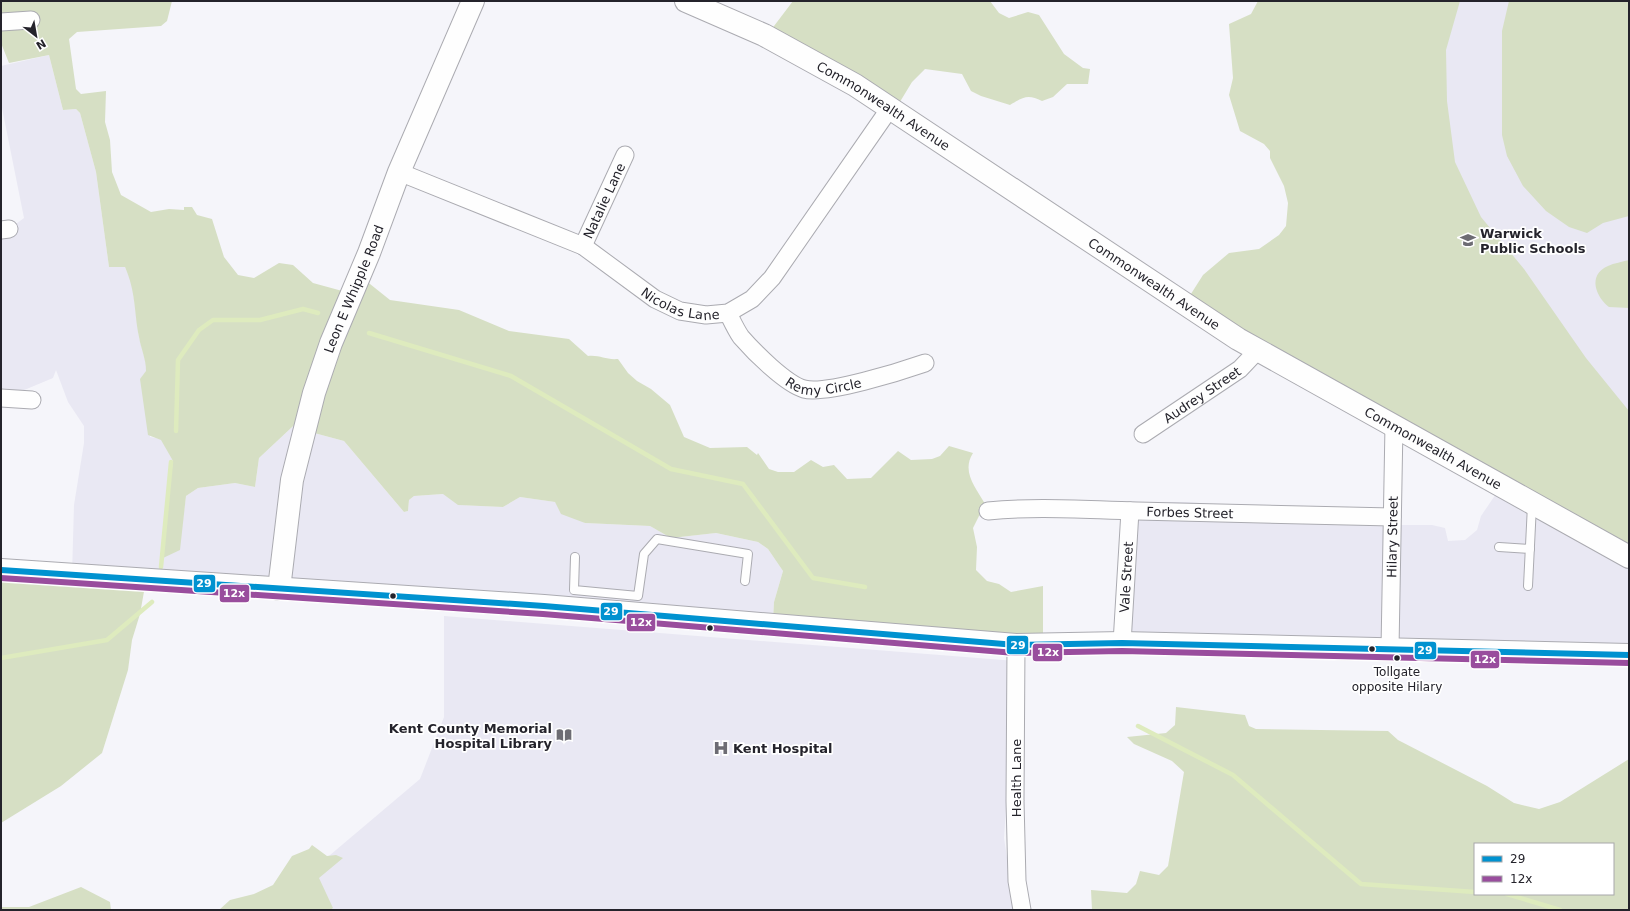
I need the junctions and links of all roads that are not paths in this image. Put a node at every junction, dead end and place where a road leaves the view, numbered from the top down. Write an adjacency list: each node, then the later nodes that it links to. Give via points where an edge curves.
1 (473, 1): 7 (street, Leon E Whipple Road)
2 (686, 1): 5 (street, Commonwealth Avenue, via 764,35 855,85)
3 (31, 20): 4 (street)
4 (1, 22)
5 (890, 108): 9 (street, Nicolas Lane, via 772,278 752,299); 10 (street, Commonwealth Avenue, via 1172,296)
6 (625, 155): 8 (street, Natalie Lane)
7 (399, 172): 8 (street, Nicolas Lane); 27 (street, Leon E Whipple Road, via 369,253 331,343 312,399 292,480)
8 (583, 246): 9 (street, Nicolas Lane, via 655,299 680,311 706,316)
9 (728, 313): 11 (street, Remy Circle, via 740,336 789,383 805,390 824,389 894,374)
10 (1258, 350): 14 (street, Commonwealth Avenue); 15 (street, Audrey Street, via 1240,369)
11 (925, 362)
12 (1, 398): 13 (street)
13 (32, 400)
14 (1394, 425): 16 (street, Commonwealth Avenue); 19 (street, Hilary Street)
15 (1143, 434)
16 (1532, 503): 21 (lane); 23 (street, Commonwealth Avenue)
17 (988, 511): 18 (street, Forbes Street, via 1018,508)
18 (1130, 511): 19 (street, Forbes Street); 30 (street, Vale Street)
19 (1392, 516): 32 (street, Hilary Street)
20 (1499, 547): 21 (lane)
21 (1530, 549): 26 (lane)
22 (575, 557): 28 (lane)
23 (1629, 557)
24 (1, 570): 27 (street)
25 (745, 581): 29 (lane, via 748,554 657,538 644,554 638,596)
26 (1528, 586)
27 (280, 589): 28 (street)
28 (574, 599): 29 (street)
29 (631, 604): 31 (street)
30 (1122, 643): 31 (street); 32 (street)
31 (1016, 645): 34 (street, Health Lane, via 1015,809 1017,881)
32 (1390, 649): 33 (street)
33 (1629, 655)
34 (1022, 910)

